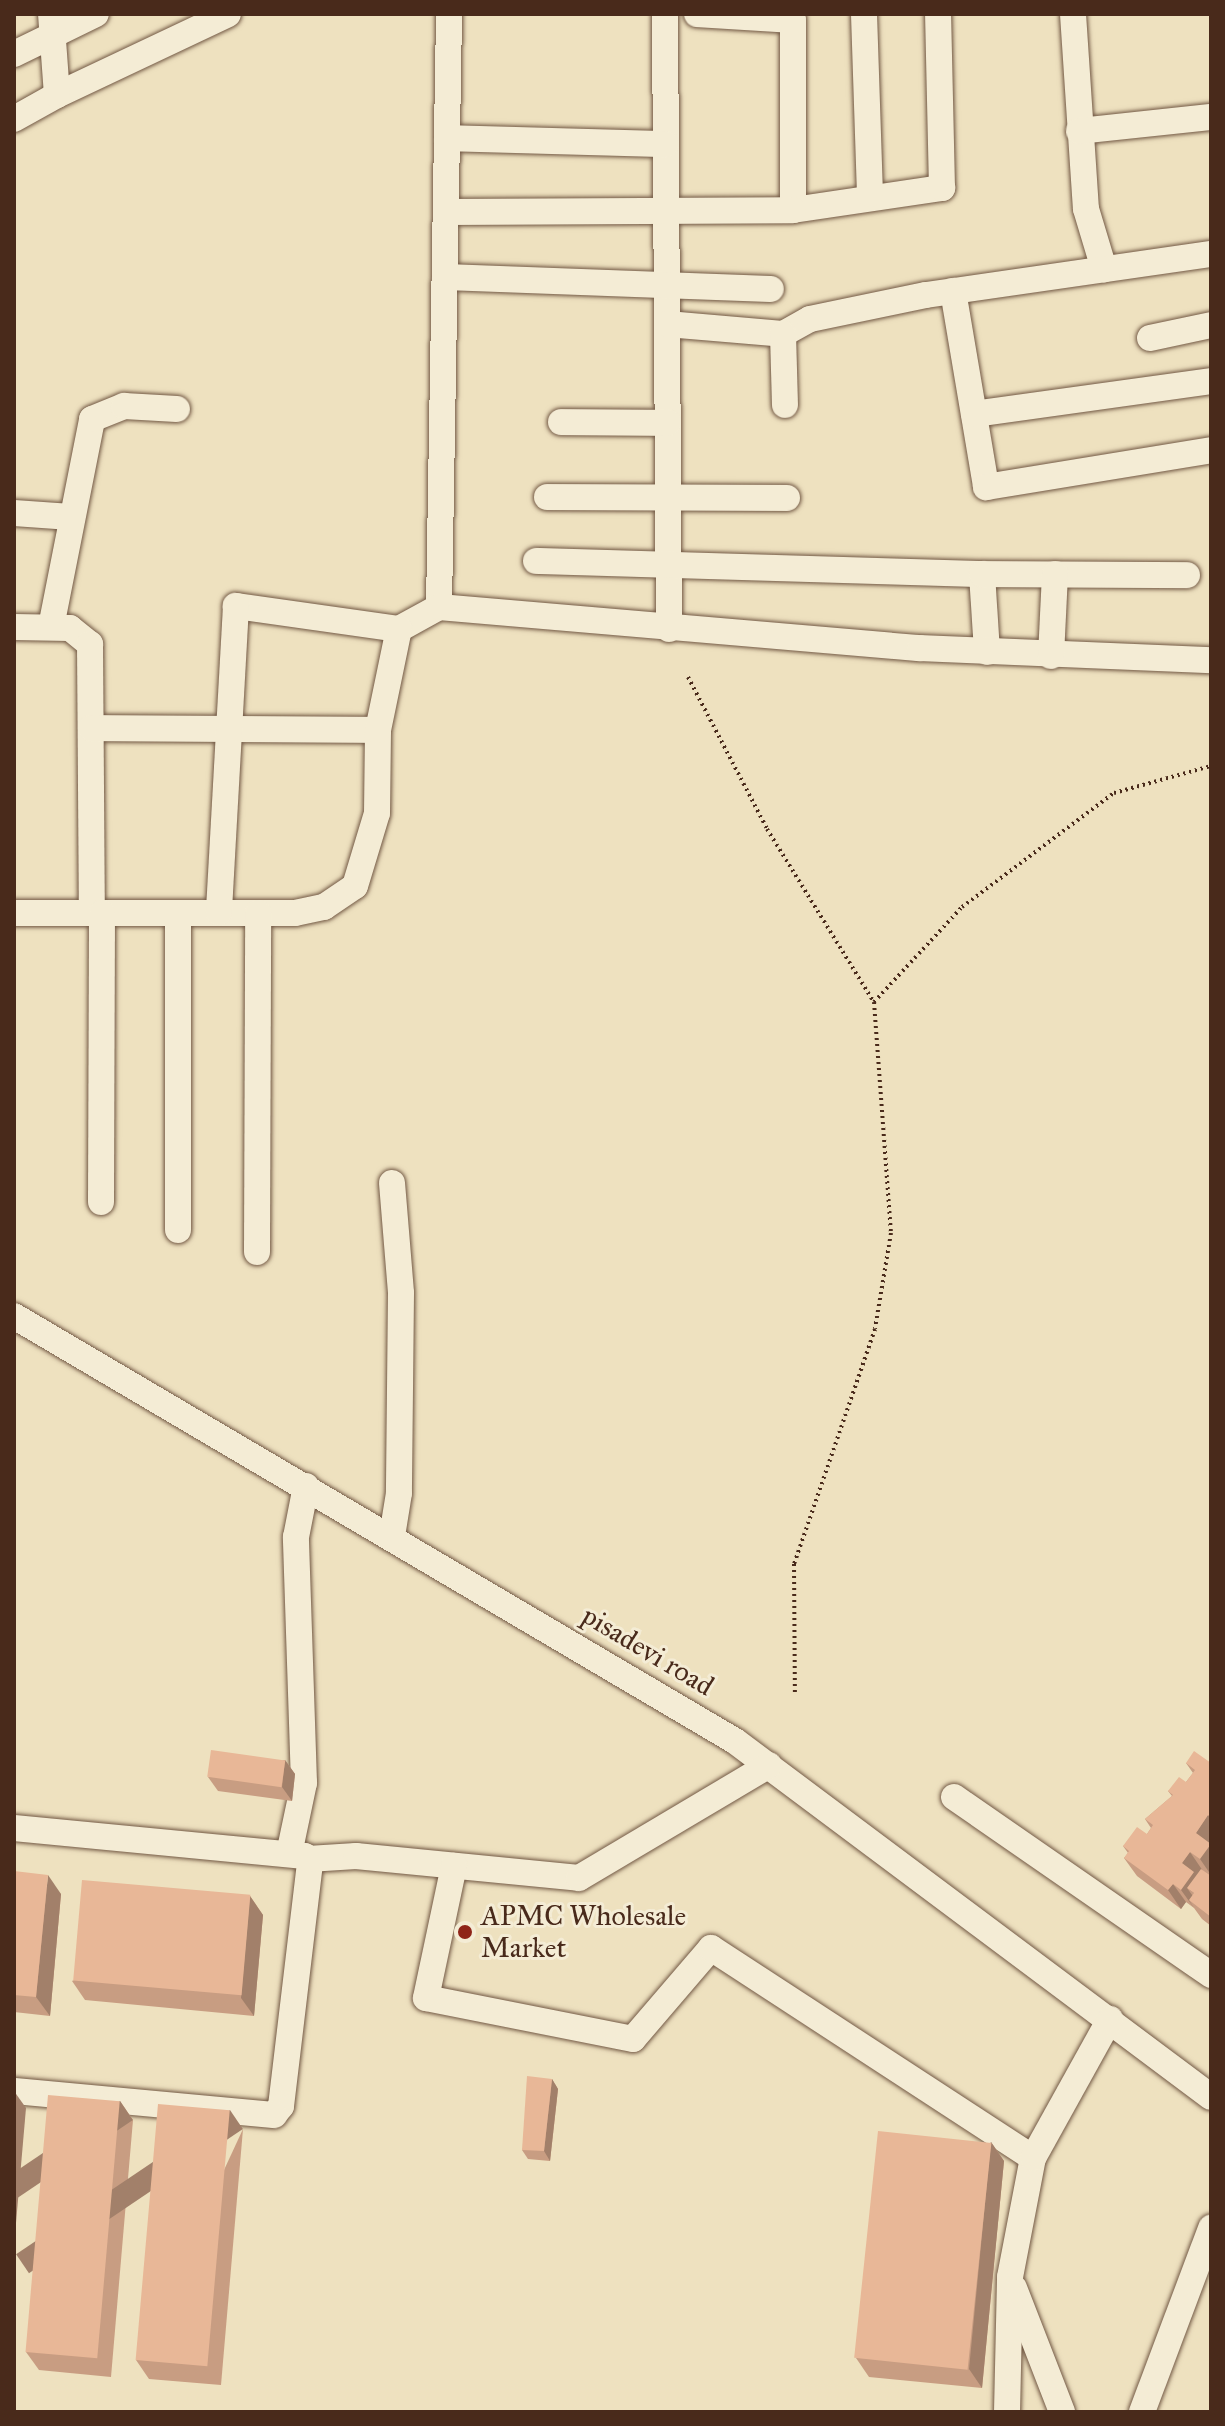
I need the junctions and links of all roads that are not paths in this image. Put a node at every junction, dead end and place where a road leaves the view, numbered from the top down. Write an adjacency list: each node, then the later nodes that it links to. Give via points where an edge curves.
1 (96, 14): 10 (street)
2 (449, 14): 16 (street)
3 (665, 14): 17 (street)
4 (697, 14): 8 (street)
5 (864, 14): 18 (street)
6 (938, 14): 18 (street, via 942,188)
7 (1073, 14): 15 (street)
8 (793, 17): 19 (street)
9 (212, 18): 12 (street)
10 (52, 25): 11 (street); 12 (street)
11 (14, 54)
12 (57, 95): 14 (street)
13 (1211, 117): 15 (street)
14 (14, 119)
15 (1079, 131): 23 (street, via 1086,209)
16 (447, 138): 17 (street); 21 (street)
17 (666, 144): 20 (street)
18 (870, 194): 19 (street)
19 (793, 210): 20 (street)
20 (664, 211): 21 (street); 25 (street)
21 (446, 212): 24 (street)
22 (1211, 254): 23 (street)
23 (1104, 269): 27 (street)
24 (445, 277): 25 (street); 49 (street)
25 (667, 284): 26 (street); 28 (street)
26 (771, 289)
27 (953, 291): 30 (street, via 810,319); 35 (street)
28 (667, 324): 30 (street); 37 (street)
29 (1211, 325): 31 (street)
30 (783, 334): 33 (street)
31 (1150, 338)
32 (1211, 381): 35 (street)
33 (785, 405)
34 (177, 409): 43 (street, via 124,406 92,419)
35 (974, 414): 38 (street, via 986,487)
36 (561, 422): 37 (street)
37 (668, 423): 41 (street)
38 (1211, 450)
39 (547, 497): 41 (street)
40 (787, 498): 41 (street)
41 (668, 500): 45 (street)
42 (14, 513): 43 (street)
43 (71, 517): 51 (street)
44 (536, 561): 45 (street)
45 (668, 567): 46 (street); 53 (street)
46 (982, 574): 47 (street); 54 (street)
47 (1055, 574): 48 (street); 55 (street)
48 (1187, 575)
49 (439, 607): 52 (street); 53 (street)
50 (14, 627): 51 (street)
51 (51, 627): 58 (street, via 83,631 90,644)
52 (399, 629): 57 (street, via 236,606); 59 (street)
53 (669, 629): 54 (street)
54 (987, 652): 55 (street)
55 (1051, 656): 56 (street)
56 (1211, 660)
57 (228, 727): 58 (street); 59 (street); 63 (street)
58 (91, 728): 61 (street)
59 (378, 730): 64 (street, via 377,813 355,886 324,907)
60 (14, 913): 61 (street)
61 (97, 913): 62 (street); 66 (street)
62 (178, 913): 63 (street); 67 (street)
63 (219, 913): 64 (street)
64 (258, 913): 68 (street)
65 (392, 1183): 71 (street, via 401,1293 399,1493)
66 (101, 1202)
67 (178, 1230)
68 (257, 1252)
69 (14, 1316): 70 (street, pisadevi road)
70 (306, 1486): 71 (street, pisadevi road); 75 (street, via 296,1537 304,1783)
71 (392, 1536): 72 (street, pisadevi road)
72 (769, 1765): 76 (street, via 579,1878); 78 (street, pisadevi road)
73 (954, 1797): 77 (street)
74 (14, 1828): 75 (street)
75 (299, 1856): 76 (street); 79 (street, via 281,2106 274,2115)
76 (454, 1866): 81 (street, via 426,1998 633,2039 711,1948)
77 (1211, 1975)
78 (1110, 2019): 80 (street, pisadevi road); 81 (street)
79 (14, 2091)
80 (1211, 2097)
81 (1033, 2158): 83 (street)
82 (1211, 2228): 86 (street)
83 (1010, 2277): 84 (street); 85 (street)
84 (1007, 2412)
85 (1062, 2412)
86 (1142, 2412)

